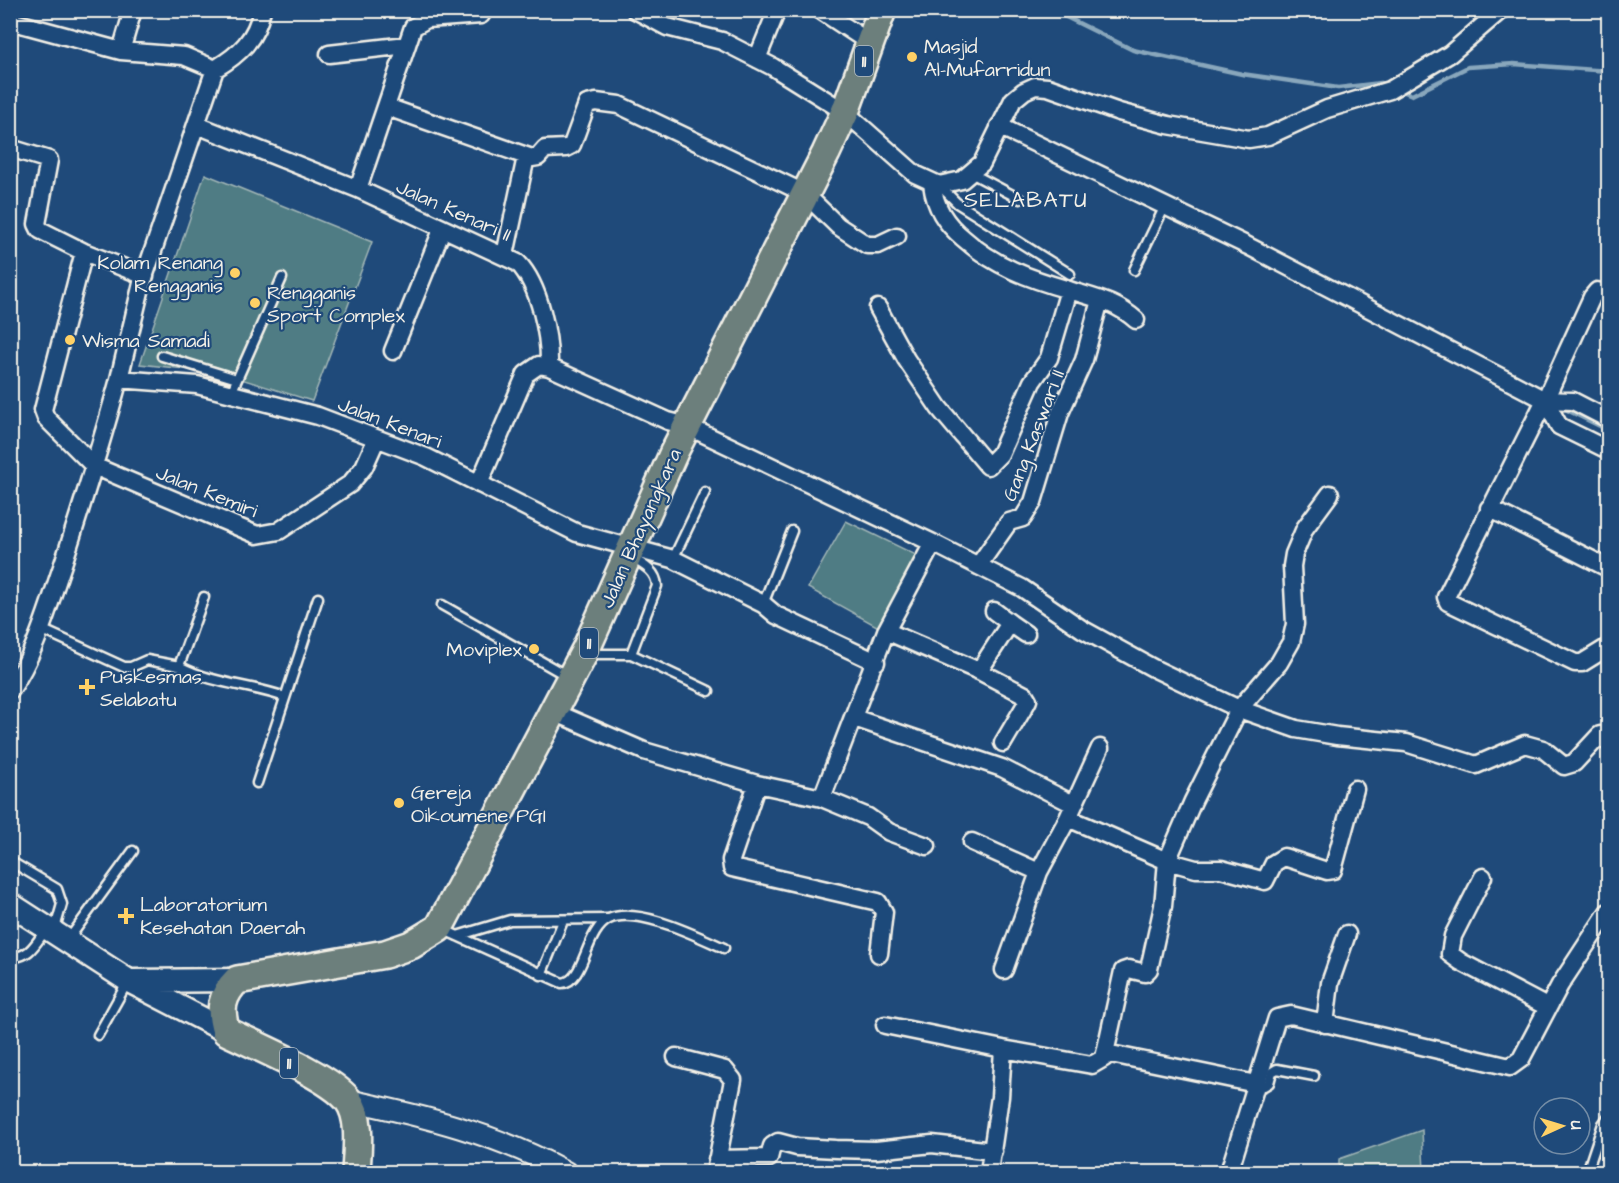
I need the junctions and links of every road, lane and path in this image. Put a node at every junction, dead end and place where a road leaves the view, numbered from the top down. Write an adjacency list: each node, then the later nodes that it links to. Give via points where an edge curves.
1 (133, 10): 12 (street)
2 (262, 10): 15 (street, via 259,26 244,48)
3 (777, 10): 14 (street)
4 (820, 10): 10 (street)
5 (882, 10): 10 (highway, Jalan Bhayangkara / 11)
6 (1501, 10): 19 (street, via 1450,54 1399,86 1327,109 1268,136 1250,139 1168,125 1035,86 1013,100)
7 (635, 11): 14 (street, via 667,27 722,41)
8 (481, 15): 11 (street, via 420,21 413,27)
9 (10, 21): 12 (street)
10 (870, 43): 17 (highway, Jalan Bhayangkara / 11)
11 (407, 45): 13 (street); 16 (street)
12 (121, 51): 15 (street, via 184,56)
13 (329, 54)
14 (757, 59): 17 (street)
15 (215, 69): 18 (street)
16 (387, 107): 21 (street); 24 (street)
17 (845, 112): 23 (street, via 915,174); 25 (highway, Jalan Bhayangkara / 11)
18 (197, 125): 24 (street, Jalan Kenari II); 33 (street)
19 (999, 126): 22 (street, via 982,163); 27 (street)
20 (10, 148): 30 (street, via 49,160 37,224 46,236)
21 (526, 157): 25 (street, via 536,158 548,148 570,147 585,105 608,102); 31 (street)
22 (971, 173): 23 (street, via 962,180); 26 (lane)
23 (936, 184): 35 (lane); 35 (street, via 936,204 945,222 978,253 1014,272)
24 (358, 189): 28 (street, Jalan Kenari II)
25 (804, 193): 29 (street, via 838,225 867,245 878,245); 47 (highway, Jalan Bhayangkara / 11)
26 (1020, 199)
27 (1165, 206): 32 (lane); 45 (street)
28 (442, 230): 31 (street, Jalan Kenari II); 40 (street)
29 (897, 236)
30 (84, 252): 33 (street); 50 (street, via 43,410 45,418)
31 (505, 255): 42 (street, Jalan Kenari II, via 528,276 547,328)
32 (1134, 270)
33 (145, 276): 43 (street)
34 (282, 278): 44 (lane)
35 (1070, 282): 37 (street); 38 (street, via 1049,358 1032,382 1000,454 988,466 939,408)
36 (1608, 293): 45 (street, via 1597,291 1592,297)
37 (1100, 300): 39 (street, via 1120,307); 59 (street, Gang Kaswari II, via 1084,360 1060,413 1033,502 1023,518 1009,522)
38 (878, 308)
39 (1136, 320)
40 (393, 351)
41 (162, 356): 44 (lane)
42 (549, 367): 47 (street); 51 (street, via 539,365 526,374)
43 (119, 379): 44 (street, Jalan Kenari); 50 (street)
44 (234, 386): 48 (street, Jalan Kenari)
45 (1545, 400): 46 (street, via 1573,401); 49 (street, via 1559,426); 54 (street)
46 (1608, 418)
47 (687, 426): 56 (street); 57 (highway, Jalan Bhayangkara / 11)
48 (376, 440): 50 (street, Jalan Kemiri, via 358,477 288,526 257,535); 51 (street, Jalan Kenari, via 426,456)
49 (1608, 450)
50 (94, 466): 67 (street)
51 (479, 484): 57 (street, Jalan Kenari, via 577,533)
52 (705, 492): 58 (lane)
53 (1330, 494): 80 (street, via 1305,528 1294,554 1295,624 1291,642 1279,663)
54 (1489, 508): 60 (street); 70 (street, via 1448,592 1448,602 1575,663 1582,663)
55 (792, 531): 63 (lane)
56 (933, 543): 59 (street); 68 (street)
57 (630, 551): 58 (street, Jalan Kenari); 71 (highway, Jalan Bhayangkara / 11); 72 (lane, via 657,579)
58 (673, 559): 63 (street, Jalan Kenari)
59 (978, 566): 80 (street, via 1022,588 1153,668)
60 (1608, 568)
61 (204, 597): 74 (lane)
62 (318, 598): 79 (lane)
63 (763, 604): 73 (street, Jalan Kenari, via 776,615)
64 (442, 605): 76 (lane)
65 (994, 611): 66 (street)
66 (1010, 623): 69 (street); 75 (street)
67 (41, 629): 74 (lane, via 124,667 147,660); 77 (street)
68 (886, 631): 73 (street); 75 (street)
69 (1026, 634)
70 (1608, 647)
71 (586, 649): 72 (lane, via 599,654); 76 (highway, Jalan Bhayangkara / 11)
72 (631, 654): 78 (lane)
73 (876, 662): 82 (street)
74 (179, 666): 79 (lane, via 221,684 253,687)
75 (979, 672): 84 (street, via 1028,700)
76 (571, 678): 81 (highway, Jalan Bhayangkara / 11)
77 (10, 691)
78 (709, 691)
79 (285, 697): 86 (lane)
80 (1239, 709): 83 (street, via 1296,729 1406,743 1476,765 1525,744 1543,749 1564,766 1574,764 1600,735); 95 (street)
81 (554, 712): 87 (street, via 644,751); 102 (highway, Jalan Bhayangkara / 11)
82 (855, 718): 89 (street); 90 (street, via 1002,768)
83 (1608, 742)
84 (1002, 743)
85 (1100, 748): 90 (street)
86 (257, 783)
87 (757, 783): 89 (street); 106 (street, via 731,860 732,868 878,902 884,912)
88 (1355, 789): 95 (street, via 1331,871 1284,857 1274,863 1263,881 1221,869 1197,869)
89 (822, 798): 92 (street, via 868,817 889,832)
90 (1070, 811): 95 (street); 96 (street)
91 (972, 842): 96 (street)
92 (927, 846)
93 (133, 851): 103 (lane)
94 (10, 861): 103 (lane, via 57,889 62,904)
95 (1167, 861): 118 (street, via 1163,906 1149,969 1146,973 1123,971)
96 (1039, 872): 108 (street)
97 (1483, 878): 112 (street, via 1453,936 1450,954)
98 (10, 904): 103 (main road)
99 (1608, 912): 112 (street)
100 (608, 919): 101 (lane); 105 (lane, via 645,919); 109 (lane, via 589,943 573,979 562,983)
101 (563, 921): 102 (lane, via 510,920); 109 (lane)
102 (448, 932): 109 (lane); 110 (highway, via 385,954)
103 (56, 933): 107 (lane, via 27,954 19,958); 111 (main road)
104 (1347, 934): 113 (street, via 1330,983)
105 (723, 948)
106 (879, 954)
107 (10, 956)
108 (1004, 970)
109 (541, 975)
110 (237, 980): 111 (main road); 115 (highway, via 222,1002 221,1017)
111 (129, 981): 115 (main road); 116 (lane)
112 (1547, 1007): 113 (street, via 1521,1059 1510,1067)
113 (1325, 1024): 121 (street, via 1291,1015 1277,1018)
114 (885, 1025): 117 (street)
115 (226, 1031): 122 (highway, 11, via 313,1076)
116 (98, 1035)
117 (1003, 1049): 118 (street, via 1092,1065 1099,1063); 124 (street)
118 (1106, 1053): 121 (street)
119 (676, 1057): 125 (street, via 725,1070 733,1080)
120 (1314, 1076): 121 (lane, via 1277,1069 1266,1085)
121 (1256, 1084): 129 (street)
122 (348, 1100): 126 (highway, via 355,1119); 127 (street, via 478,1132)
123 (1608, 1117): 130 (lane)
124 (993, 1151): 125 (street, via 932,1144 876,1150 836,1149 778,1142 768,1158); 128 (street)
125 (716, 1166)
126 (356, 1173)
127 (566, 1173)
128 (989, 1173)
129 (1228, 1173)
130 (1587, 1173)

